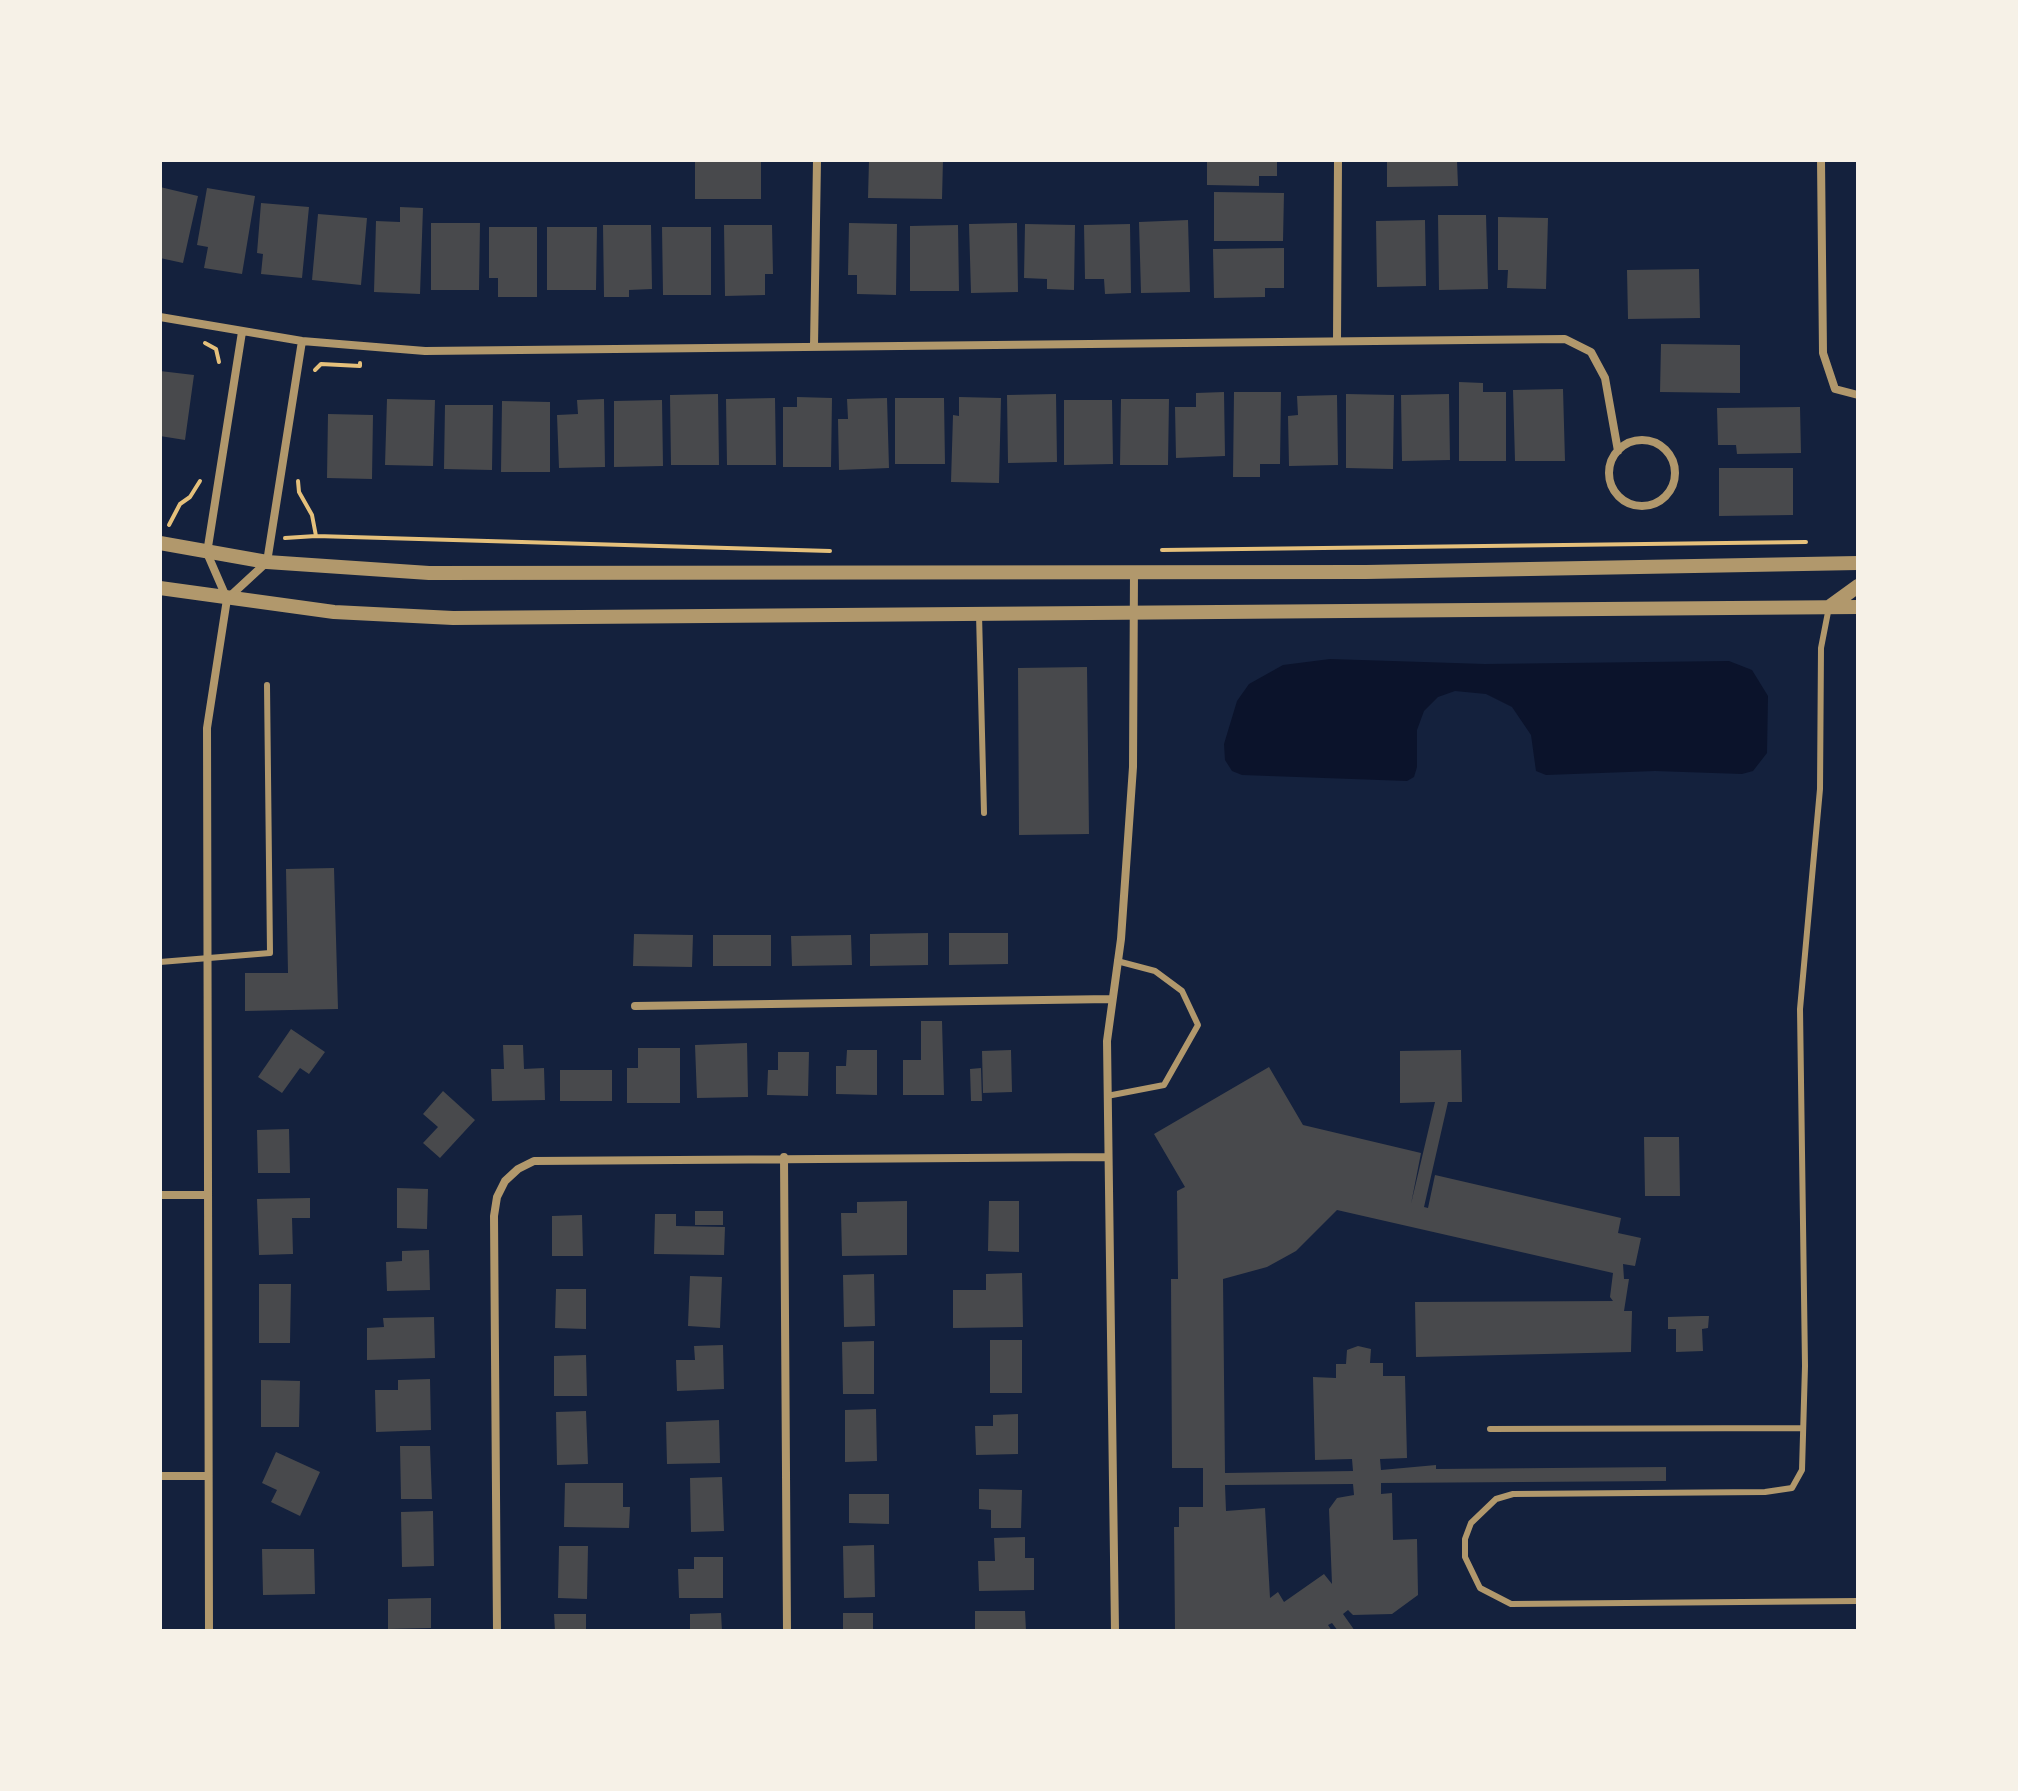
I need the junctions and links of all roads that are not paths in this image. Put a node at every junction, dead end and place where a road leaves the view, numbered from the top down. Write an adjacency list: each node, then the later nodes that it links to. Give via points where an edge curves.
1 (817, 160): 8 (street)
2 (1338, 160): 7 (street)
3 (1821, 160): 9 (street, via 1823,353 1835,389)
4 (160, 317): 5 (street)
5 (242, 332): 6 (street); 12 (street)
6 (302, 341): 8 (street, via 514,352); 13 (street)
7 (1337, 341): 8 (street); 10 (street, via 1565,339 1591,352 1605,378)
8 (814, 346)
9 (1858, 395)
10 (1618, 451): 10 (street, via 1610,483 1623,501 1646,506 1666,496 1675,475 1660,446 1638,441)
11 (160, 543): 12 (street)
12 (207, 553): 13 (street); 18 (street)
13 (267, 562): 15 (street, via 455,573); 18 (street)
14 (1858, 563): 15 (street)
15 (1134, 571): 22 (street)
16 (1858, 586): 19 (street)
17 (160, 588): 18 (street)
18 (227, 599): 21 (street, via 453,618); 25 (street, via 207,728)
19 (1829, 607): 20 (street); 22 (street); 35 (lane, via 1821,648 1820,789 1800,1009)
20 (1858, 607)
21 (979, 614): 22 (street); 24 (lane)
22 (1135, 614): 26 (street, via 1133,767)
23 (267, 685): 25 (lane, via 270,953)
24 (984, 813)
25 (206, 959): 27 (lane); 34 (street)
26 (1117, 961): 28 (street); 30 (lane, via 1155,971 1182,991 1198,1025 1164,1085)
27 (160, 962)
28 (1111, 999): 29 (street); 30 (street)
29 (635, 1006)
30 (1107, 1096): 32 (street)
31 (784, 1157): 32 (street); 41 (street, via 534,1161 505,1181 494,1216); 42 (street)
32 (1107, 1157): 43 (street)
33 (160, 1195): 34 (street)
34 (207, 1195): 38 (street)
35 (1803, 1428): 36 (lane); 39 (lane, via 1802,1470 1792,1488 1513,1494 1496,1499 1471,1523 1465,1539 1470,1573 1480,1588 1511,1604)
36 (1490, 1429)
37 (160, 1476): 38 (street)
38 (208, 1476): 40 (street)
39 (1858, 1601)
40 (209, 1631)
41 (497, 1631)
42 (787, 1631)
43 (1115, 1631)

